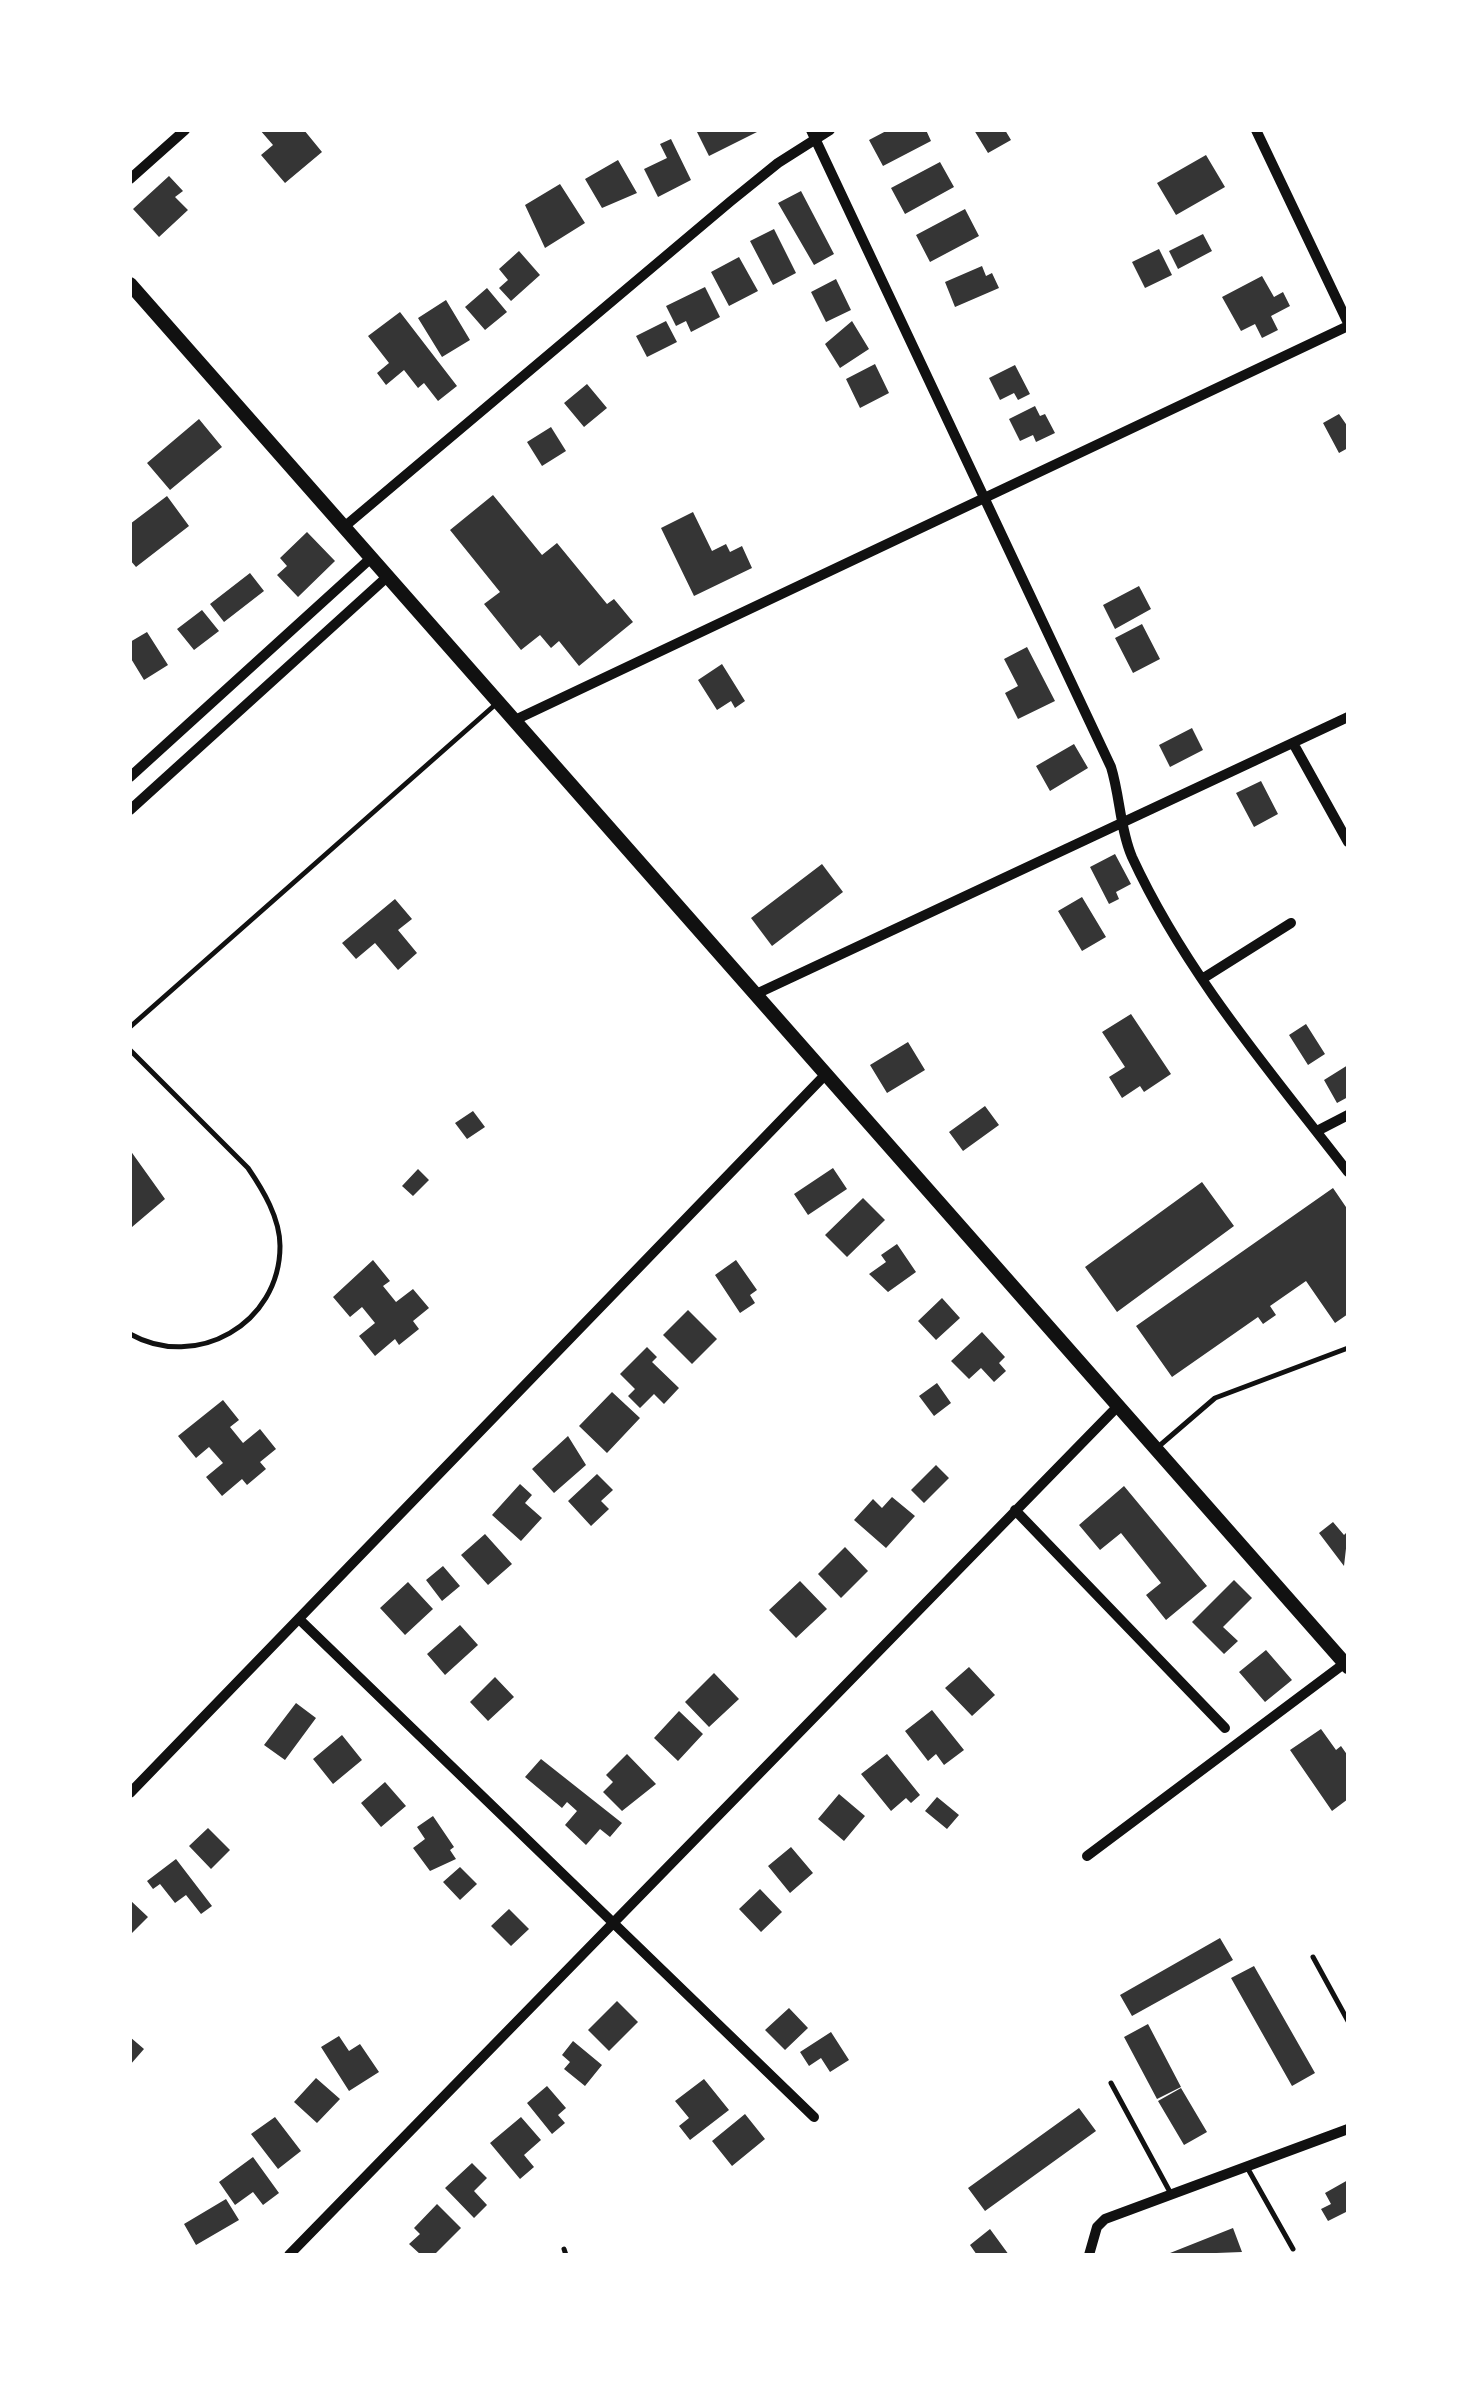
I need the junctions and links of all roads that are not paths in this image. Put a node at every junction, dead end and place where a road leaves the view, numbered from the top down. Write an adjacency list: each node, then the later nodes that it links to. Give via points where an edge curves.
1 (186, 130): 5 (street)
2 (830, 130): 4 (street)
3 (1256, 130): 7 (street)
4 (813, 134): 8 (street); 9 (street)
5 (130, 179)
6 (130, 284): 9 (main road)
7 (1348, 325): 8 (street)
8 (985, 498): 14 (street); 18 (street, via 1111,768)
9 (344, 527): 10 (main road)
10 (371, 558): 11 (main road); 16 (street)
11 (387, 577): 12 (main road); 17 (street)
12 (498, 702): 14 (main road); 23 (lane)
13 (1348, 716): 15 (street)
14 (515, 720): 22 (main road)
15 (1294, 744): 18 (street); 19 (street)
16 (130, 777)
17 (130, 810)
18 (1123, 823): 21 (street, via 1131,854); 22 (street)
19 (1348, 842)
20 (1291, 924): 21 (street)
21 (1202, 979): 27 (street)
22 (754, 995): 25 (main road)
23 (130, 1028)
24 (130, 1050): 29 (lane, via 248,1168 280,1241 263,1298 221,1340 185,1350)
25 (825, 1075): 31 (main road); 34 (street)
26 (1348, 1115): 27 (street)
27 (1317, 1131): 28 (street)
28 (1348, 1172)
29 (130, 1334)
30 (1348, 1348): 32 (lane, via 1214,1398)
31 (1118, 1406): 32 (main road); 33 (street)
32 (1156, 1449): 35 (main road)
33 (1014, 1510): 37 (street); 40 (street)
34 (299, 1620): 38 (street); 40 (street)
35 (1341, 1647): 36 (main road)
36 (1347, 1665): 39 (street)
37 (1225, 1728)
38 (130, 1793)
39 (1088, 1856)
40 (612, 1923): 44 (street); 49 (street)
41 (1312, 1958): 42 (lane)
42 (1348, 2021)
43 (1111, 2083): 47 (lane)
44 (814, 2117)
45 (1348, 2129): 46 (street)
46 (1246, 2167): 47 (street); 48 (lane)
47 (1172, 2194): 50 (street, via 1105,2220)
48 (1294, 2249)
49 (289, 2255)
50 (1090, 2255)

